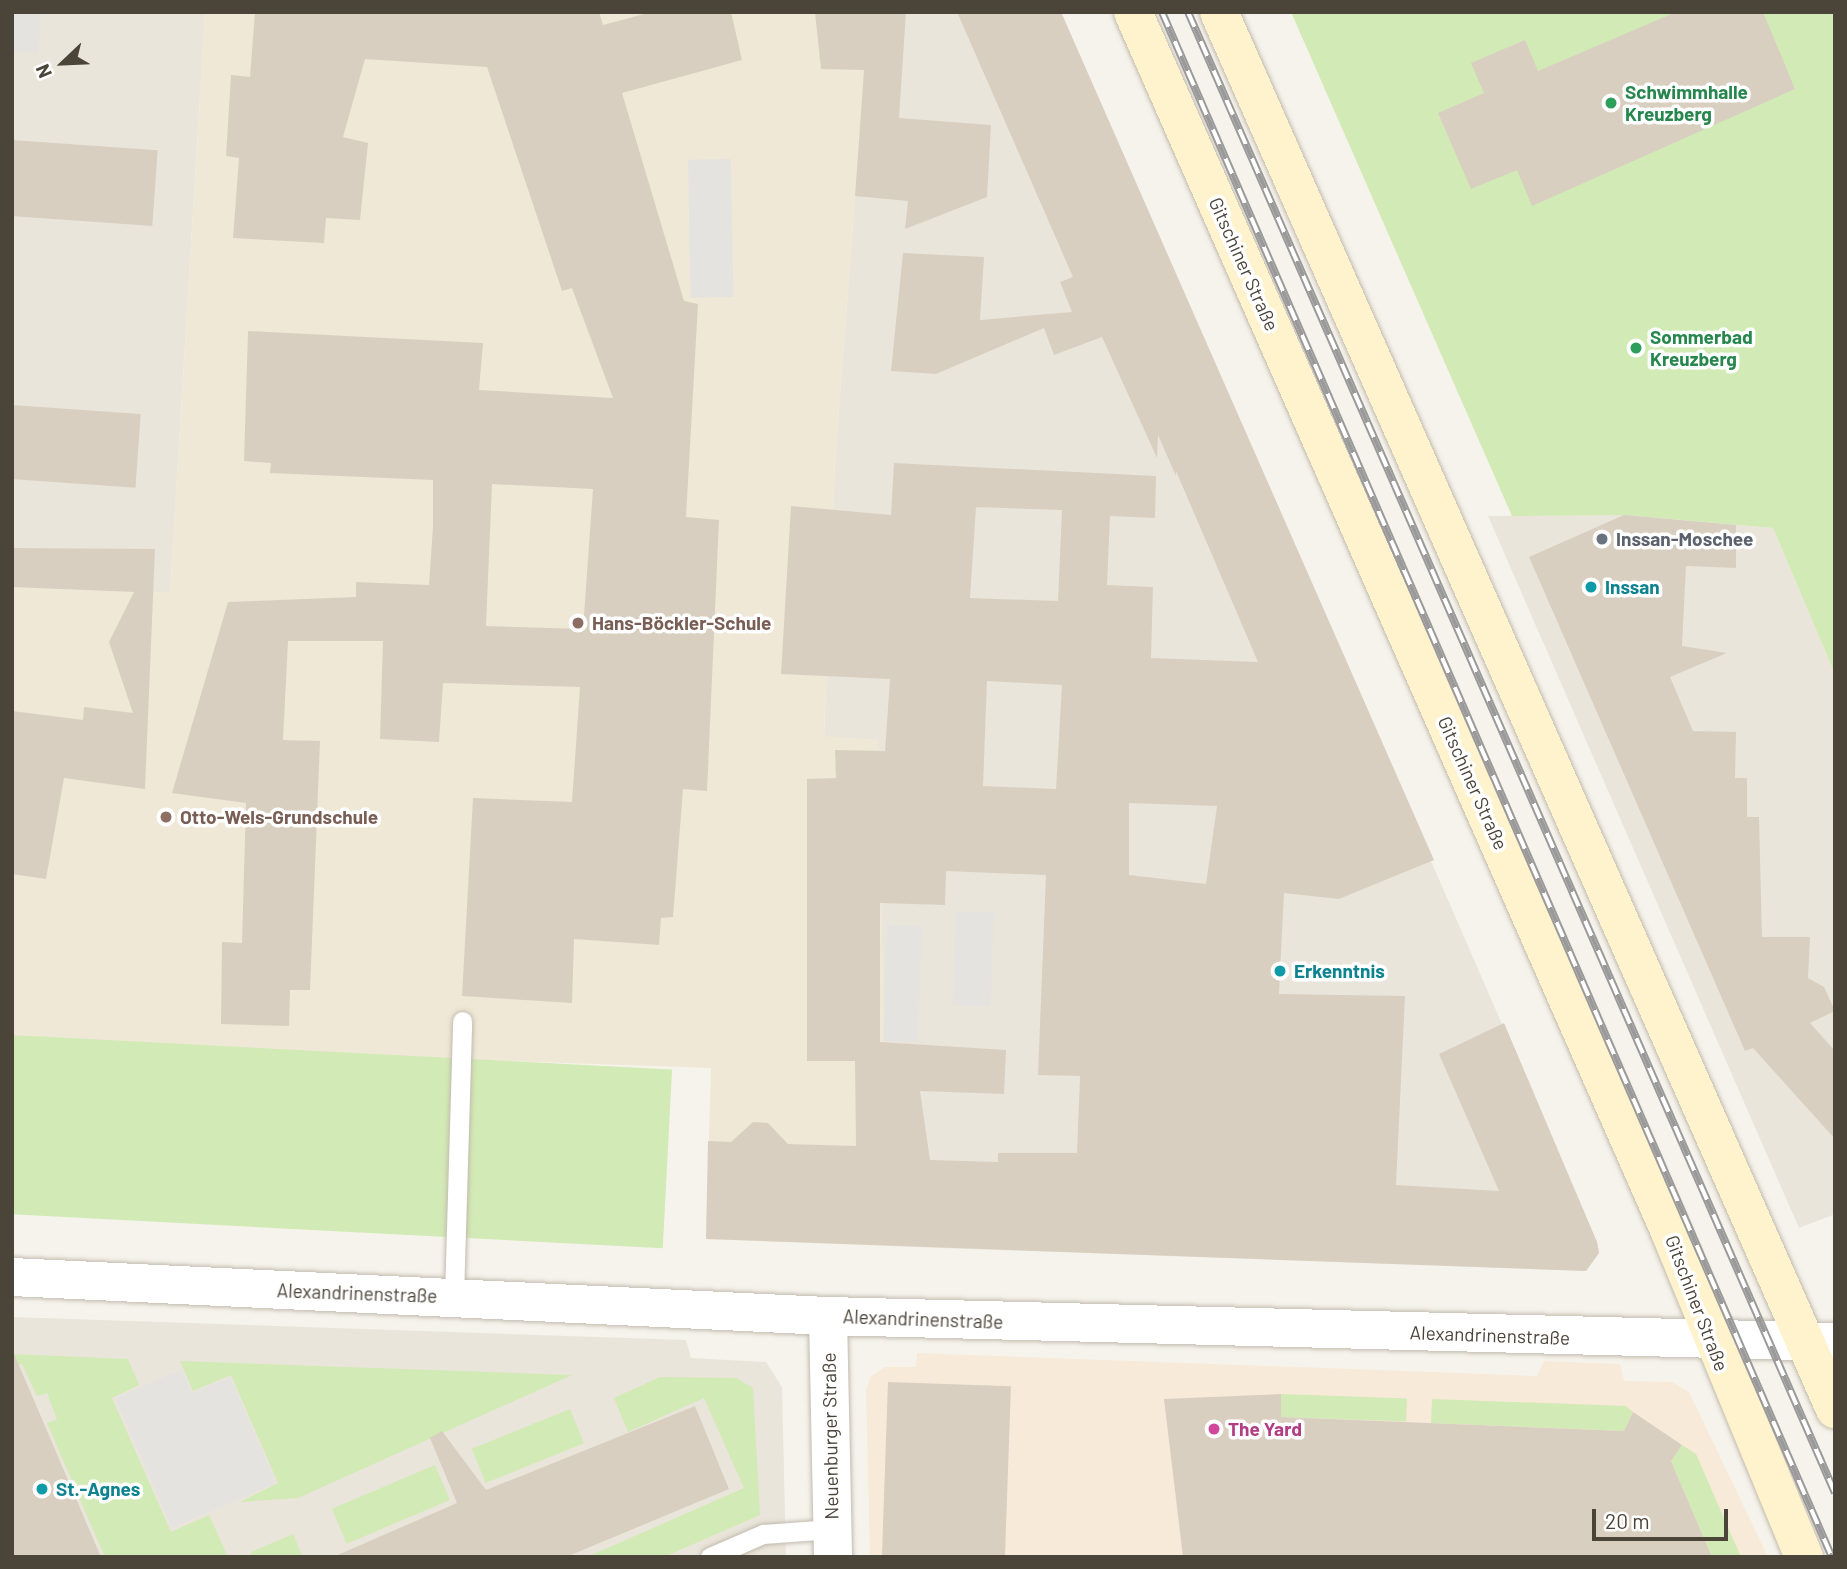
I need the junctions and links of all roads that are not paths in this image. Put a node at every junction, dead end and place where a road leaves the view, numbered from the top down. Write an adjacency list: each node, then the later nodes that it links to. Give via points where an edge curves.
1 (1133, 12): 7 (main road, Gitschiner Straße, via 1670,1232)
2 (1219, 12): 8 (main road)
3 (461, 1021): 5 (lane)
4 (12, 1278): 5 (street, Alexandrinenstraße)
5 (454, 1297): 6 (street, Alexandrinenstraße)
6 (828, 1316): 7 (street, Alexandrinenstraße); 10 (street, Neuenburger Straße)
7 (1711, 1341): 8 (street, Alexandrinenstraße); 12 (main road, Gitschiner Straße)
8 (1820, 1342): 9 (main road)
9 (1835, 1409)
10 (833, 1543): 11 (lane, via 763,1534)
11 (710, 1557)
12 (1804, 1557)

